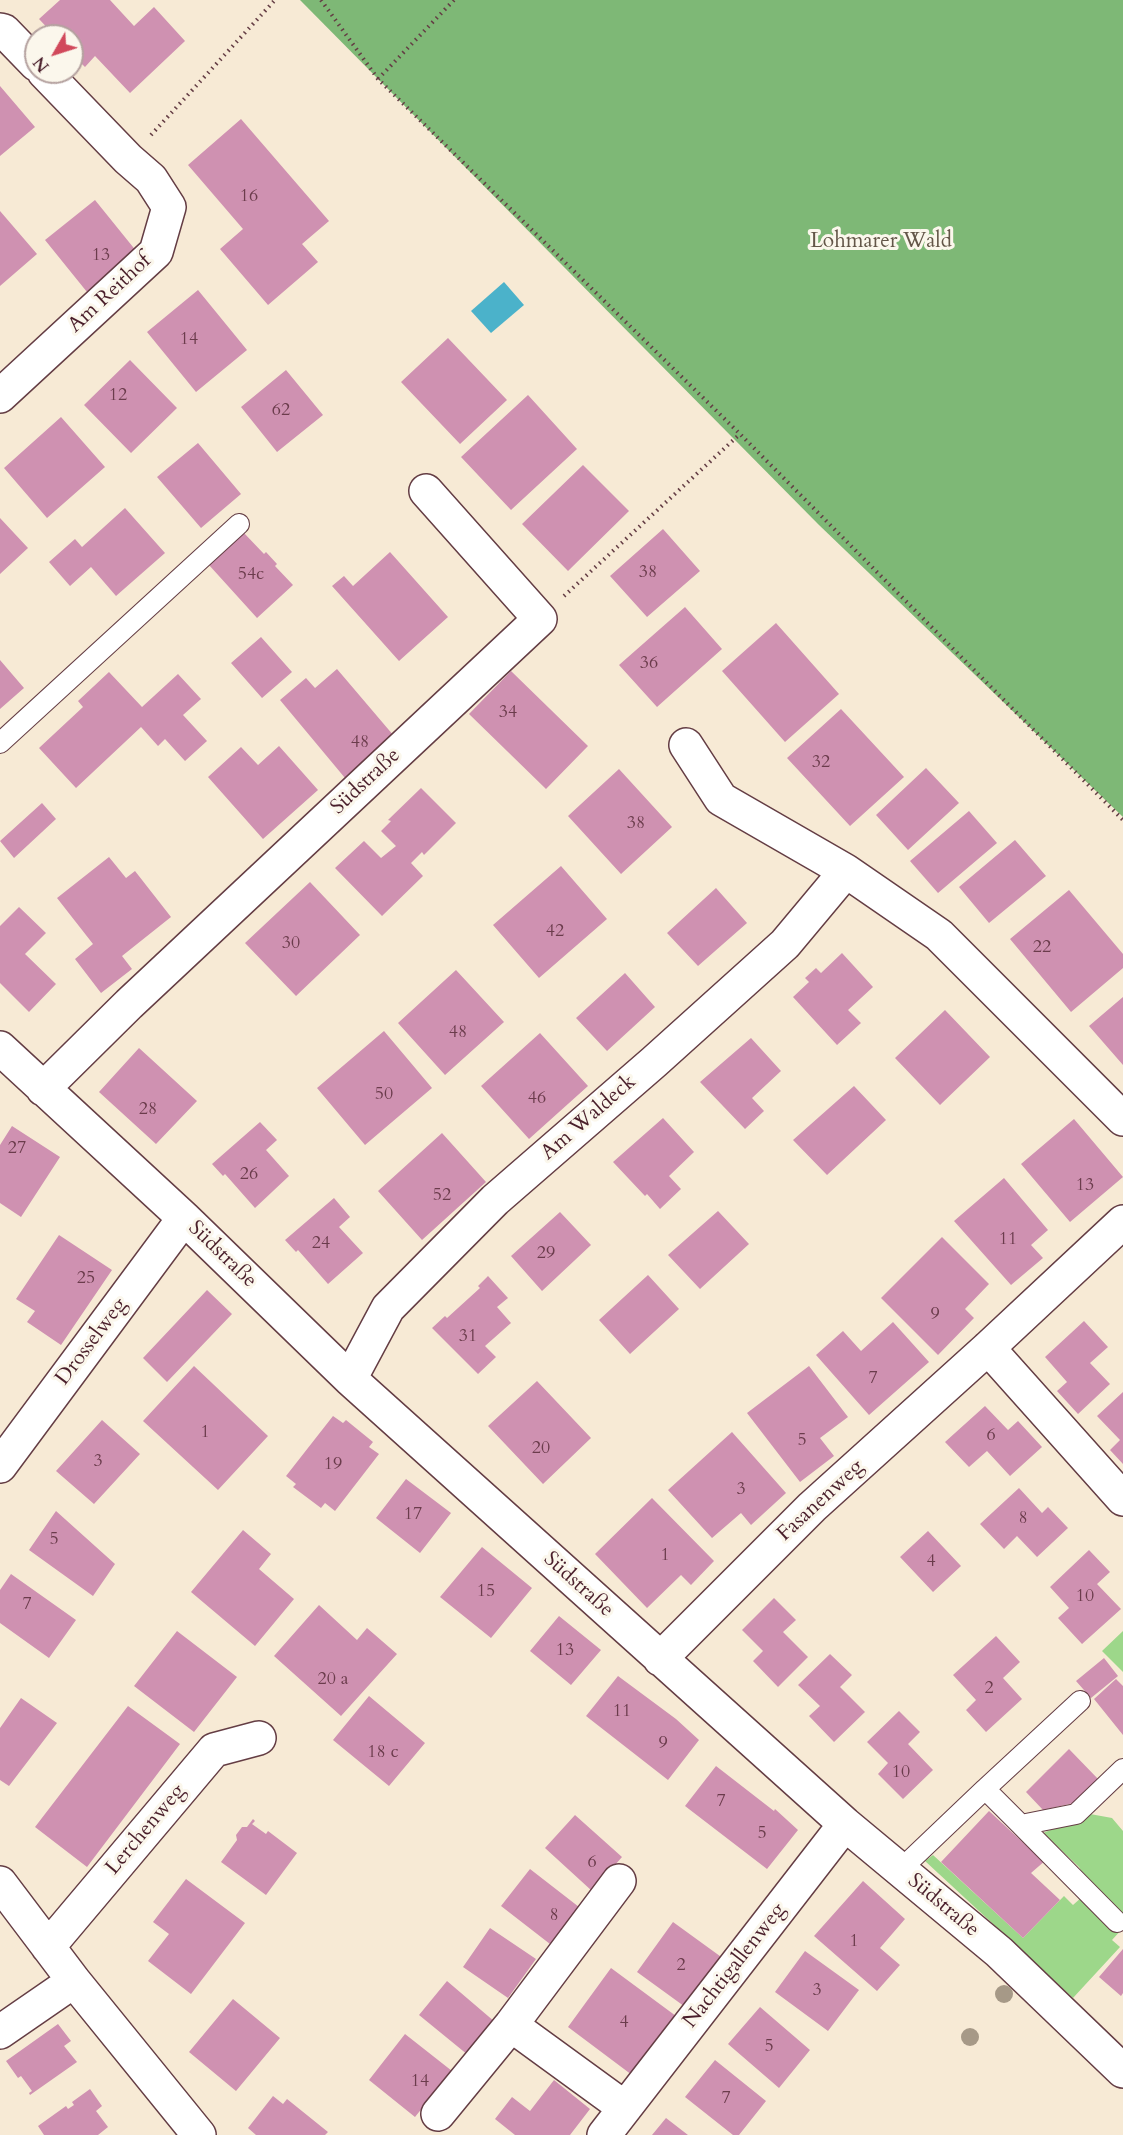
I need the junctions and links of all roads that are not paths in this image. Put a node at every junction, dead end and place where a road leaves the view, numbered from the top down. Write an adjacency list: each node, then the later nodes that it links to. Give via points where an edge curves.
1 (0, 30): 2 (street)
2 (24, 52)
3 (56, 84): 4 (street, Am Reithof, via 151,179 170,207 156,252)
4 (0, 396)
5 (426, 491): 11 (street, Südstraße, via 540,619)
6 (239, 524): 7 (lane)
7 (0, 743)
8 (686, 745): 9 (street, via 721,799)
9 (846, 871): 12 (street, via 939,935); 16 (street, Am Waldeck, via 784,944 495,1200 388,1308)
10 (0, 1048): 11 (street, Südstraße)
11 (43, 1089): 13 (street, Südstraße)
12 (1123, 1119)
13 (184, 1218): 16 (street, Südstraße); 17 (street, Drosselweg)
14 (1123, 1222): 15 (street, Fasanenweg)
15 (988, 1348): 18 (street); 19 (street, Fasanenweg, via 812,1507)
16 (350, 1379): 19 (street, Südstraße)
17 (0, 1466)
18 (1123, 1500)
19 (660, 1659): 24 (street, Südstraße)
20 (1080, 1701): 23 (lane)
21 (259, 1738): 30 (street, Lerchenweg, via 214,1750)
22 (1123, 1769): 25 (lane, via 1076,1814)
23 (985, 1789): 25 (lane); 26 (lane)
24 (845, 1824): 26 (street, Südstraße); 35 (street, Nachtigallenweg)
25 (1021, 1825): 29 (lane)
26 (900, 1870): 34 (street, Südstraße, via 999,1952)
27 (619, 1881): 32 (street)
28 (0, 1883): 30 (street)
29 (1116, 1922)
30 (48, 1947): 31 (street)
31 (74, 1981): 33 (street); 37 (street)
32 (511, 2025): 35 (street); 36 (street)
33 (0, 2032)
34 (1123, 2071)
35 (625, 2108): 38 (street, Nachtigallenweg)
36 (438, 2114)
37 (199, 2135)
38 (604, 2135)

